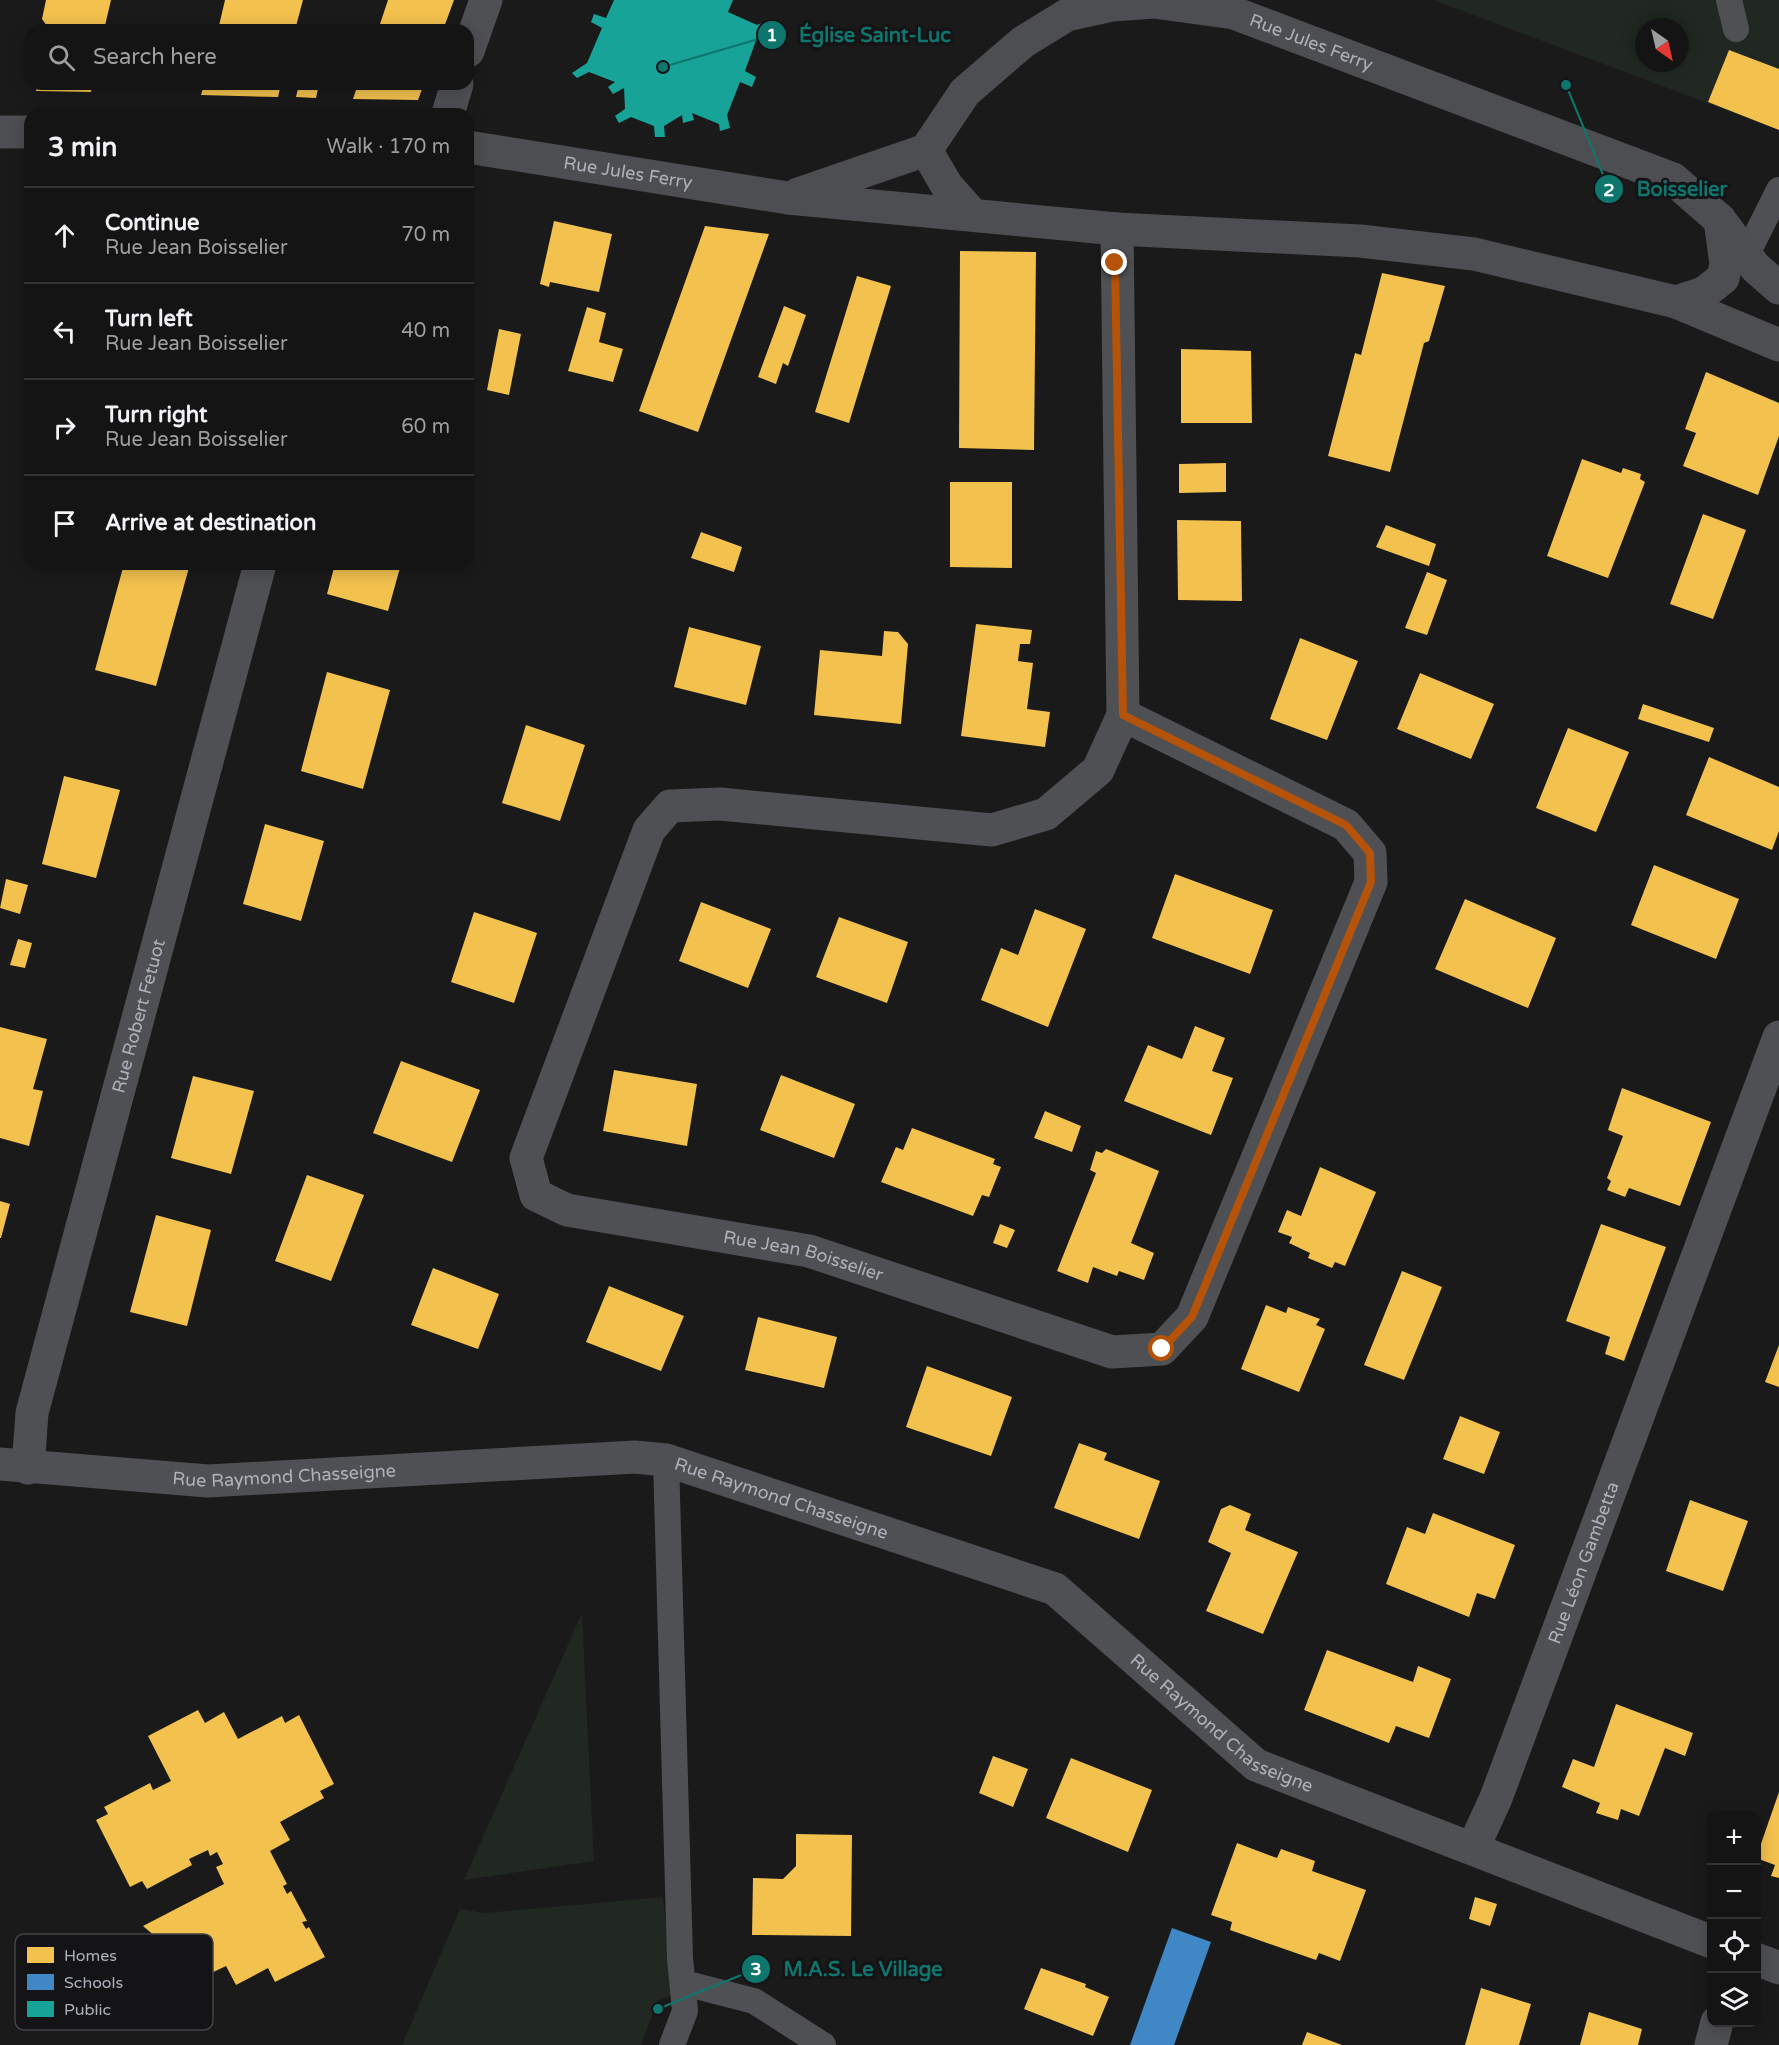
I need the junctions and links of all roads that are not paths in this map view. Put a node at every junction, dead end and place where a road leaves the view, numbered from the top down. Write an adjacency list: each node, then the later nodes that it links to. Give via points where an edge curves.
1 (486, 0): 5 (street)
2 (1729, 0): 4 (lane)
3 (1065, 8): 11 (street, Rue Jules Ferry, via 965,92); 15 (street, Rue Jules Ferry, via 1154,2 1234,14 1674,179)
4 (1736, 29)
5 (474, 34)
6 (455, 90): 7 (street)
7 (450, 108)
8 (0, 132): 9 (street)
9 (24, 132)
10 (474, 148): 13 (street, Rue Jules Ferry)
11 (926, 150): 13 (street, Rue Jules Ferry); 14 (street, via 946,186)
12 (1779, 190): 17 (lane)
13 (788, 198): 14 (street, Rue Jules Ferry)
14 (973, 215): 16 (street, Rue Jules Ferry)
15 (1720, 220): 17 (street, Rue Jules Ferry); 19 (street, via 1726,264 1723,278 1704,293)
16 (1117, 229): 19 (street, Rue Jules Ferry, via 1360,241 1474,254); 22 (street, Rue Jean Boisselier)
17 (1747, 254): 18 (street, Rue Jules Ferry, via 1755,267)
18 (1779, 288)
19 (1676, 302): 20 (street, Rue Jules Ferry)
20 (1779, 345)
21 (258, 570): 25 (street, Rue Robert Fetuot, via 32,1413)
22 (1123, 715): 22 (street, Rue Jean Boisselier, via 1098,770 1046,813 993,830 720,804 670,807 649,830 526,1158 536,1195 567,1210 809,1251 1112,1352 1162,1349 1192,1317 1371,882 1370,853 1346,825)
23 (1779, 1037): 26 (street, Rue Léon Gambetta, via 1496,1798)
24 (666, 1460): 25 (street, Rue Raymond Chasseigne, via 635,1457 208,1481); 26 (street, Rue Raymond Chasseigne, via 1055,1589 1256,1765); 30 (lane, via 679,1946)
25 (14, 1466)
26 (1473, 1848): 27 (street)
27 (1707, 1939)
28 (1761, 1961): 29 (street)
29 (1779, 1968)
30 (684, 1983): 32 (lane, via 686,2012); 33 (lane, via 754,2001)
31 (1716, 2027): 34 (street)
32 (672, 2045)
33 (823, 2045)
34 (1711, 2045)

